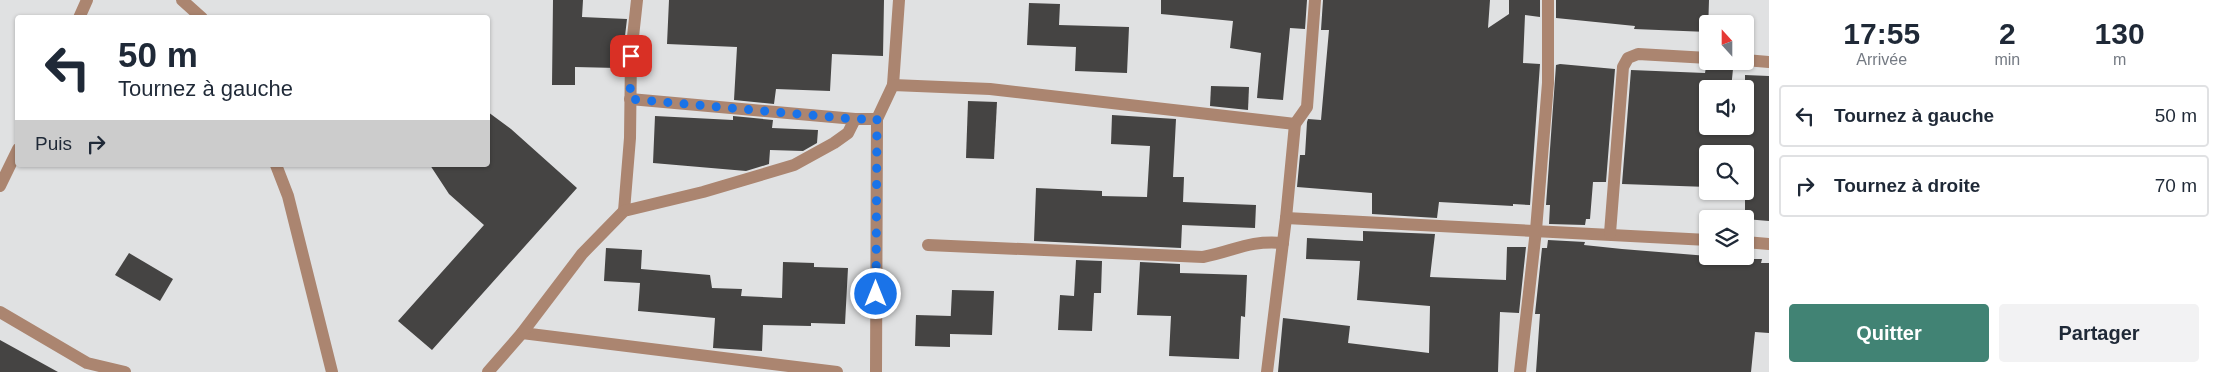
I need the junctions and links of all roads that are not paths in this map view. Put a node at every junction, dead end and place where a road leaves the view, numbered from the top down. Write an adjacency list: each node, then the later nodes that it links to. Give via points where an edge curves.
1 (87, 0): 7 (street)
2 (182, 0): 8 (street)
3 (637, 0): 13 (street)
4 (899, 0): 12 (street)
5 (1315, 0): 16 (street, via 1307,107)
6 (1548, 0): 22 (street, via 1548,83)
7 (80, 15)
8 (199, 15)
9 (1699, 57): 23 (street, via 1638,54 1628,58 1623,67)
10 (1754, 61): 11 (street)
11 (1769, 62)
12 (893, 85): 15 (street); 16 (street, via 990,89)
13 (630, 99): 14 (street); 20 (street)
14 (854, 119): 15 (street); 20 (street, via 848,132 834,143 794,165)
15 (877, 119): 35 (street)
16 (1295, 124): 21 (street)
17 (15, 155): 19 (street)
18 (277, 167): 32 (street, via 288,196)
19 (0, 186)
20 (624, 211): 30 (street, via 582,254)
21 (1286, 218): 22 (street); 25 (street)
22 (1536, 230): 23 (street); 37 (street)
23 (1610, 233): 24 (street)
24 (1699, 239)
25 (1282, 243): 28 (street, via 1264,241 1203,257); 36 (street)
26 (1754, 243): 27 (street)
27 (1769, 244)
28 (928, 246)
29 (0, 312): 31 (street, via 87,363)
30 (522, 333): 33 (street); 34 (street)
31 (125, 372)
32 (332, 372)
33 (488, 372)
34 (837, 372)
35 (876, 372)
36 (1267, 372)
37 (1520, 372)

